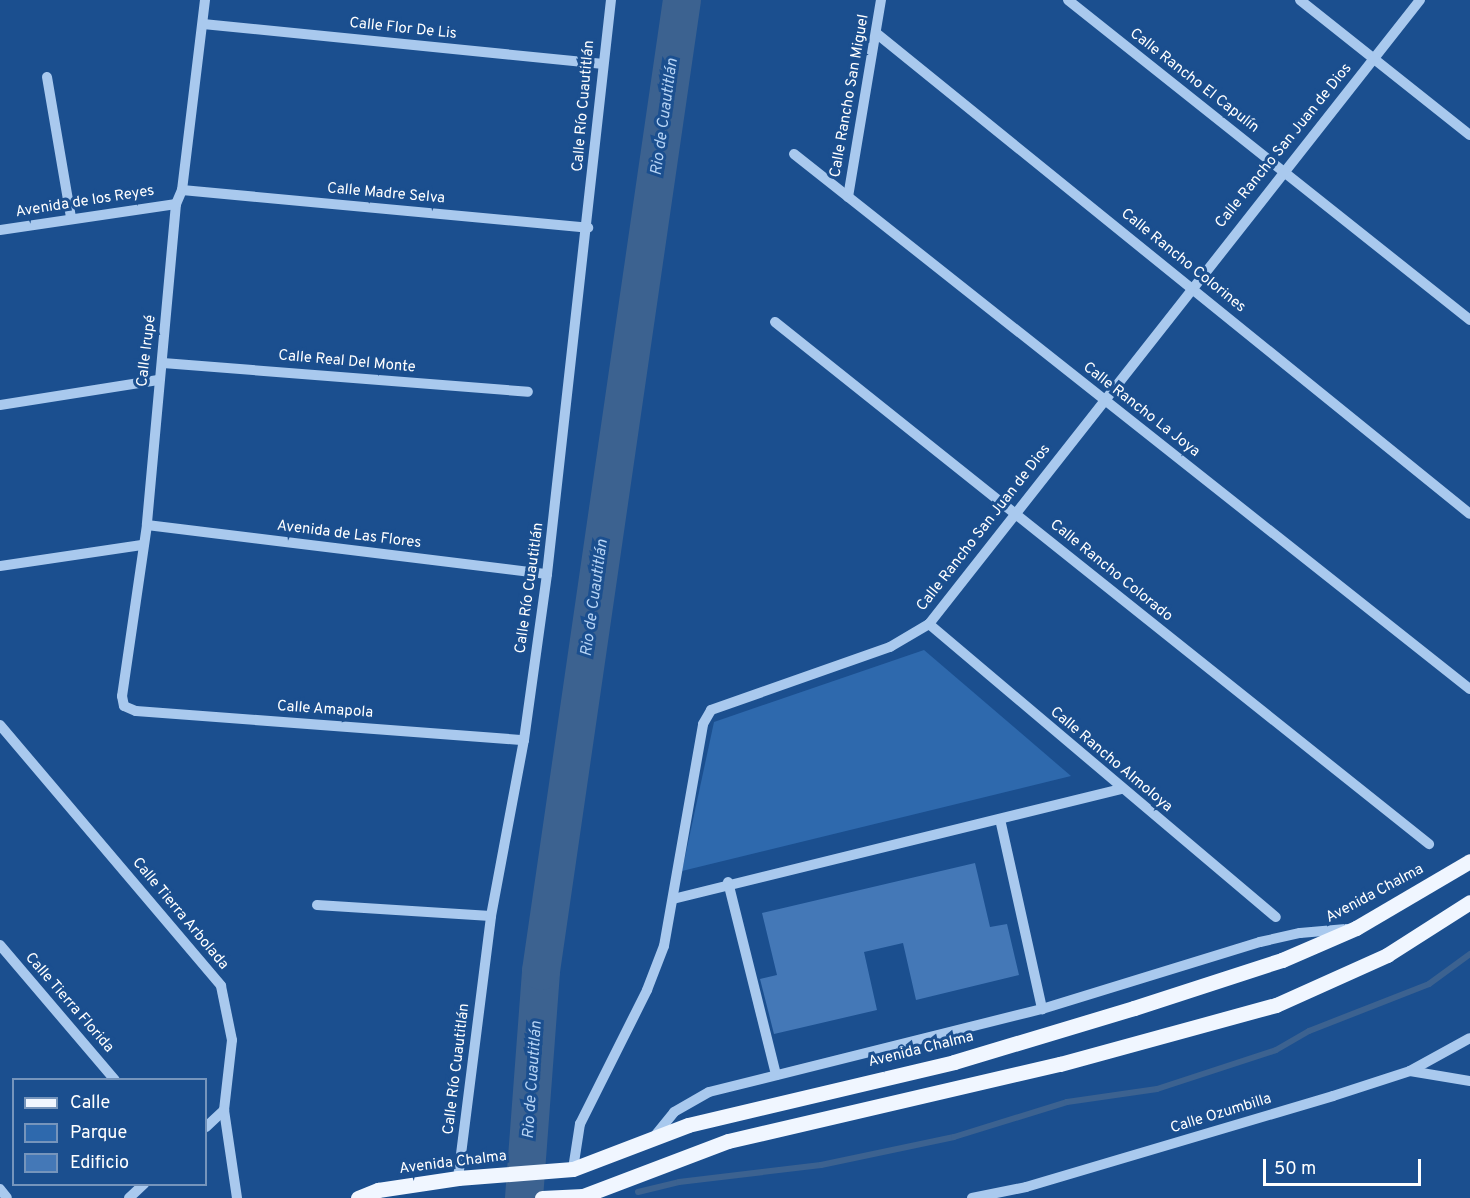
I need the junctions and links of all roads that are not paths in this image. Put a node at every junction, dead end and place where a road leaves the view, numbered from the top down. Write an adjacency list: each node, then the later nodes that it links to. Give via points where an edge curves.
1 (205, 0): 7 (street, Calle Irupé)
2 (611, 0): 10 (street, Calle Río Cuautitlán)
3 (881, 0): 8 (street, Calle Rancho San Miguel)
4 (1068, 0): 14 (street, Calle Rancho El Capulín)
5 (1300, 0): 9 (street)
6 (1420, 0): 9 (street, Calle Rancho San Juan de Dios)
7 (202, 24): 10 (street, Calle Flor De Lis); 15 (street, Calle Irupé)
8 (876, 33): 16 (street, Calle Rancho San Miguel); 21 (street, Calle Rancho Colorines)
9 (1373, 59): 12 (street); 14 (street, Calle Rancho San Juan de Dios)
10 (601, 64): 19 (street, Calle Río Cuautitlán)
11 (47, 77): 18 (street)
12 (1470, 135)
13 (794, 154): 16 (street, Calle Rancho La Joya)
14 (1284, 171): 21 (street, Calle Rancho San Juan de Dios); 22 (street, Calle Rancho El Capulín)
15 (182, 190): 17 (street, Calle Irupé); 19 (street, Calle Madre Selva)
16 (848, 197): 27 (street, Calle Rancho La Joya)
17 (176, 204): 18 (street, Avenida de los Reyes); 24 (street, Calle Irupé)
18 (71, 217): 20 (street, Avenida de los Reyes)
19 (588, 228): 34 (street, Calle Río Cuautitlán)
20 (0, 230)
21 (1192, 286): 27 (street, Calle Rancho San Juan de Dios); 30 (street, Calle Rancho Colorines)
22 (1470, 320)
23 (775, 322): 29 (street, Calle Rancho Colorado)
24 (163, 363): 25 (street, Calle Irupé); 26 (street, Calle Real Del Monte)
25 (158, 380): 28 (street); 31 (street, Calle Irupé)
26 (528, 392)
27 (1104, 401): 29 (street, Calle Rancho San Juan de Dios); 36 (street, Calle Rancho La Joya)
28 (0, 405)
29 (1014, 512): 35 (street, Calle Rancho San Juan de Dios); 42 (street, Calle Rancho Colorado)
30 (1470, 514)
31 (147, 525): 32 (street, Calle Irupé); 34 (street, Avenida de Las Flores)
32 (143, 545): 33 (street); 37 (street, Calle Irupé, via 122,696)
33 (0, 566)
34 (547, 574): 39 (street, Calle Río Cuautitlán)
35 (928, 624): 40 (street, Calle Rancho Almoloya); 45 (street, Calle Rancho San Juan de Dios, via 890,647 711,710 703,724)
36 (1470, 689)
37 (124, 706): 39 (street, Calle Amapola, via 136,711)
38 (0, 725): 58 (street, Calle Tierra Arbolada, via 221,986 232,1040)
39 (524, 740): 48 (street, Calle Río Cuautitlán)
40 (1122, 789): 41 (street); 49 (street, Calle Rancho Almoloya)
41 (1000, 819): 44 (street); 52 (street)
42 (1429, 844)
43 (1470, 861): 50 (main road, Avenida Chalma)
44 (728, 882): 45 (street); 55 (street)
45 (673, 899): 61 (street, Calle Rancho San Juan de Dios, via 664,946 647,990 580,1124)
46 (1470, 902): 65 (main road, via 1387,955 1276,1005 1060,1064 728,1141)
47 (317, 905): 48 (street)
48 (491, 916): 62 (street, Calle Río Cuautitlán)
49 (1276, 917)
50 (1356, 928): 52 (street, via 1300,933 1260,942); 60 (main road, Avenida Chalma, via 1282,960 1017,1043 954,1062 688,1125)
51 (0, 945): 56 (street, Calle Tierra Florida)
52 (1042, 1010): 55 (street)
53 (1470, 1038): 54 (street, Calle Ozumbilla)
54 (1410, 1071): 57 (street); 71 (street, Calle Ozumbilla, via 1103,1165)
55 (776, 1075): 60 (street, via 686,1102)
56 (114, 1078)
57 (1470, 1081)
58 (224, 1110): 59 (street); 68 (street, Calle Tierra Arbolada)
59 (207, 1126)
60 (651, 1141): 61 (main road, Avenida Chalma)
61 (573, 1169): 62 (main road, Avenida Chalma)
62 (458, 1178): 69 (main road, Avenida Chalma, via 378,1190)
63 (143, 1186): 67 (street)
64 (0, 1189): 66 (street)
65 (586, 1197): 70 (main road)
66 (7, 1198)
67 (129, 1198)
68 (237, 1198)
69 (358, 1198)
70 (543, 1198)
71 (972, 1198)

